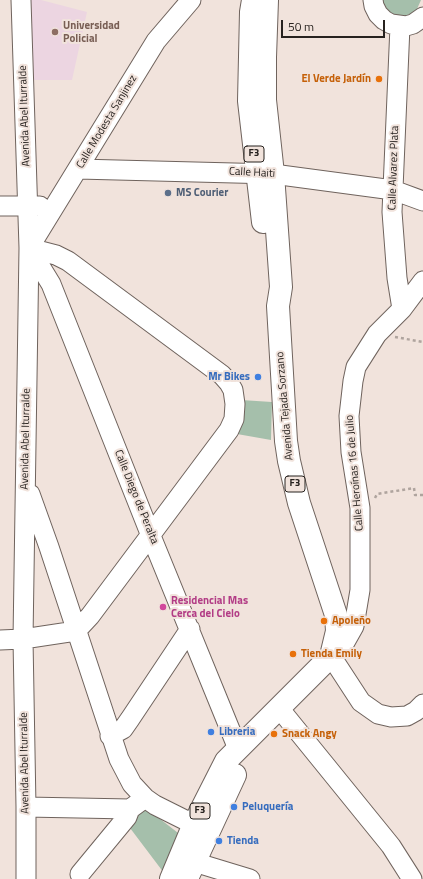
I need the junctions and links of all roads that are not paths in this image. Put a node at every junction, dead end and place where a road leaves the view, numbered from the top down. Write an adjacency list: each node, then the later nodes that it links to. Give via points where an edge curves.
1 (21, 0): 12 (street, Avenida Abel Iturralde)
2 (191, 0): 8 (street, Calle Modesta Sanjinez, via 156,41)
3 (253, 0): 9 (main road, Avenida Tejada Sorzano / F3, via 249,101)
4 (267, 0): 9 (main road, Avenida Tejada Sorzano / F3)
5 (374, 0): 7 (street, via 378,14 391,24)
6 (423, 17): 7 (street, via 413,24)
7 (400, 26): 10 (street, Calle Alvarez Plata)
8 (78, 169): 9 (street, Calle Haiti); 14 (street, Calle Modesta Sanjinez)
9 (264, 173): 10 (street, Calle Haiti); 24 (main road, Avenida Tejada Sorzano / F3, via 271,284 278,306 286,441 299,503 336,615)
10 (393, 190): 11 (street, Calle Haiti); 17 (street, Calle Alvarez Plata, via 392,220)
11 (423, 201)
12 (27, 205): 13 (street); 14 (street); 15 (street, Avenida Abel Iturralde)
13 (0, 206)
14 (55, 206): 15 (street, Calle Modesta Sanjinez)
15 (29, 248): 18 (street, Avenida Abel Iturralde); 19 (street, Calle Diego de Peralta, via 52,284); 19 (street, via 68,261 222,375 233,390 234,419 229,430)
16 (423, 281): 17 (street, Calle Heroínas 16 de Julio)
17 (402, 309): 24 (street, Calle Heroínas 16 de Julio, via 377,334 356,366 348,416 360,508 360,590 354,626 345,642)
18 (26, 484): 21 (street); 22 (street, Avenida Abel Iturralde)
19 (151, 536): 20 (street, Calle Diego de Peralta); 21 (street)
20 (190, 629): 27 (street, via 123,729); 28 (street, Calle Diego de Peralta)
21 (76, 631): 22 (street); 27 (street)
22 (23, 639): 23 (street); 30 (street, Avenida Abel Iturralde)
23 (0, 640)
24 (331, 656): 25 (street, via 361,702 378,714 391,717 407,716); 26 (main road)
25 (423, 704)
26 (279, 708): 28 (main road); 38 (street, via 391,846)
27 (110, 736): 29 (street, via 132,784)
28 (238, 749): 32 (main road, F3, via 238,770)
29 (145, 798): 31 (street); 32 (street)
30 (26, 807): 31 (street); 35 (street, Avenida Abel Iturralde)
31 (130, 809): 34 (street, via 127,817)
32 (201, 828): 33 (main road, F3); 36 (main road, F3)
33 (191, 870): 37 (street)
34 (80, 874)
35 (26, 879)
36 (171, 879)
37 (250, 879)
38 (412, 879)

